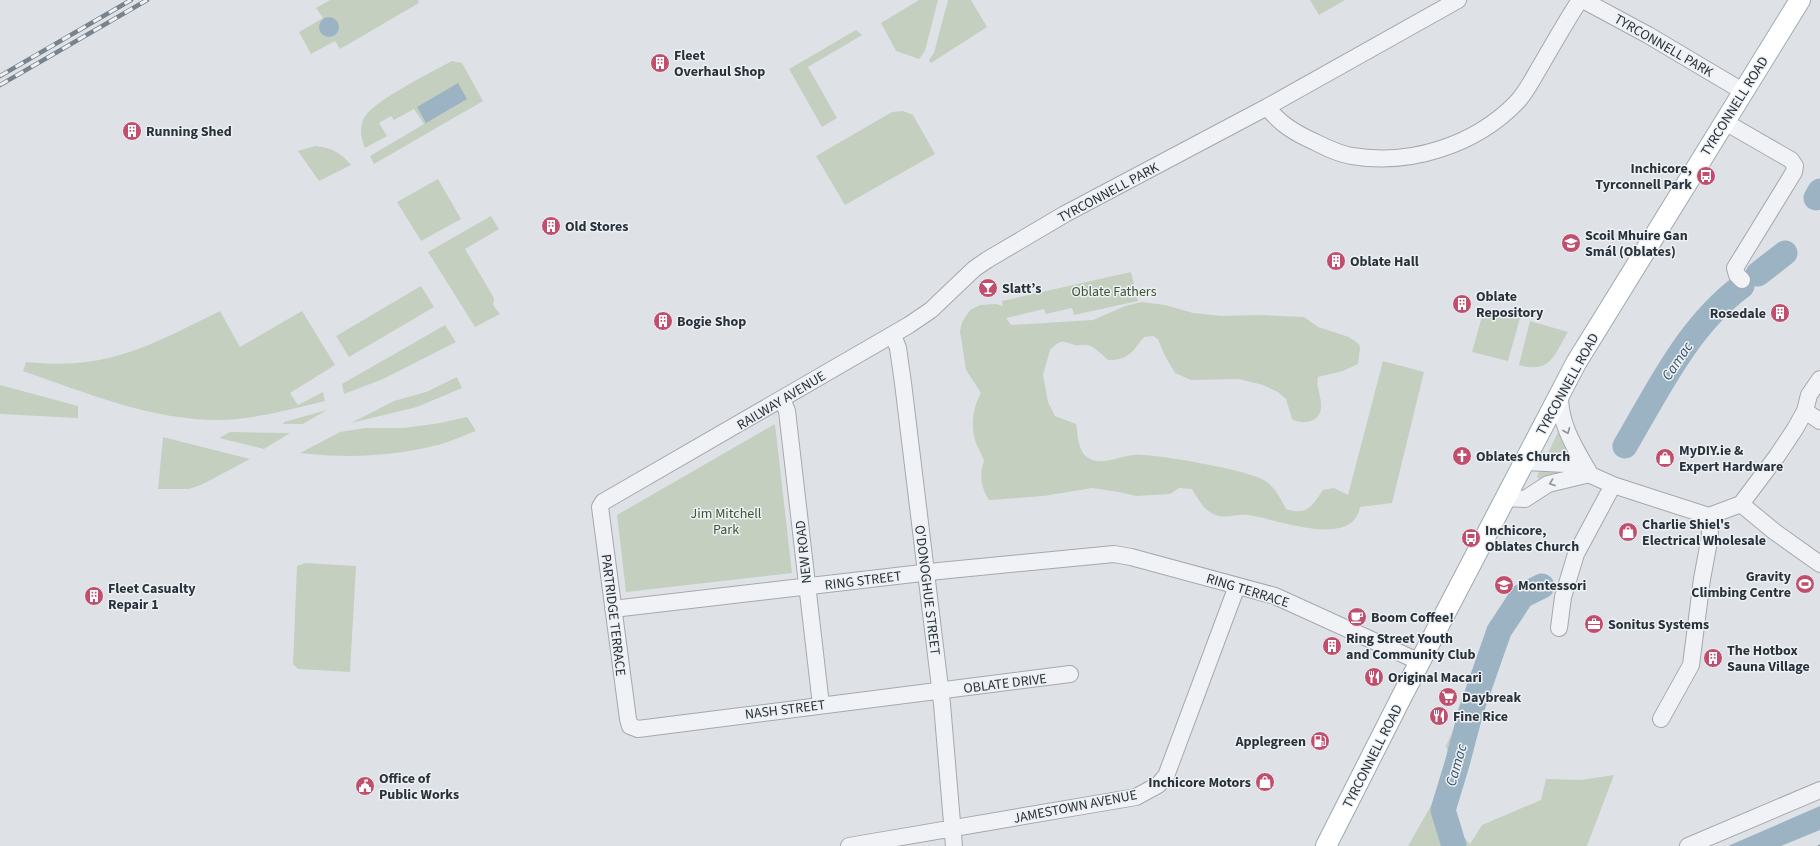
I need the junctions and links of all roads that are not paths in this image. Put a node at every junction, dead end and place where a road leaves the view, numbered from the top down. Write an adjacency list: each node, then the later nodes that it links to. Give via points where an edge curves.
1 (1458, 0): 5 (street, TYRCONNELL PARK)
2 (1582, 0): 4 (street, TYRCONNELL PARK, via 1648,34); 5 (street, TYRCONNELL PARK, via 1527,90 1516,103 1465,140 1428,153 1381,159 1351,156 1298,135)
3 (1800, 0): 4 (main road, TYRCONNELL ROAD)
4 (1744, 92): 6 (main road, TYRCONNELL ROAD)
5 (1267, 107): 8 (street, TYRCONNELL PARK, via 1065,214 987,260)
6 (1725, 122): 7 (street, via 1791,160 1795,166 1794,172 1735,268); 11 (main road, TYRCONNELL ROAD, via 1633,269)
7 (1742, 280)
8 (955, 287): 9 (street, RAILWAY AVENUE, via 931,310)
9 (893, 335): 12 (street, RAILWAY AVENUE); 24 (street, O'DONOGHUE STREET, via 900,359)
10 (1820, 379): 13 (street, via 1809,395)
11 (1560, 394): 15 (main road, TYRCONNELL ROAD); 16 (street, one-way to 16, via 1568,436)
12 (782, 399): 20 (street, RAILWAY AVENUE); 26 (street, NEW ROAD, via 787,411)
13 (1805, 410): 14 (street); 19 (street, via 1777,456)
14 (1820, 421)
15 (1524, 462): 16 (street, via 1566,464); 18 (main road, TYRCONNELL ROAD)
16 (1590, 474): 17 (street); 18 (street, one-way to 18, via 1548,484 1525,499)
17 (1613, 485): 21 (street); 28 (street, via 1576,554 1562,604)
18 (1506, 498): 29 (main road, TYRCONNELL ROAD)
19 (1741, 504): 21 (street); 23 (street)
20 (602, 505): 27 (street, PARTRIDGE TERRACE, via 600,507)
21 (1709, 516): 33 (street, via 1710,536 1691,665)
22 (1114, 554): 24 (street, RING STREET); 25 (street, RING TERRACE)
23 (1820, 564)
24 (926, 573): 26 (street, RING STREET); 31 (street, O'DONOGHUE STREET)
25 (1237, 586): 29 (street, RING TERRACE, via 1275,596); 36 (street, JAMESTOWN AVENUE, via 1166,776 1158,785 1136,796)
26 (806, 587): 27 (street, RING STREET); 32 (street, NEW ROAD)
27 (614, 609): 34 (street, PARTRIDGE TERRACE)
28 (1559, 628)
29 (1420, 662): 39 (main road, TYRCONNELL ROAD)
30 (1070, 674): 31 (street, OBLATE DRIVE)
31 (940, 690): 32 (street, NASH STREET); 36 (street, O'DONOGHUE STREET, via 948,757)
32 (821, 705): 34 (street, NASH STREET, via 638,729)
33 (1661, 719)
34 (630, 726)
35 (1820, 790): 40 (street)
36 (952, 828): 37 (street, JAMESTOWN AVENUE); 38 (street, O'DONOGHUE STREET)
37 (850, 846)
38 (954, 846)
39 (1326, 846)
40 (1688, 846)

